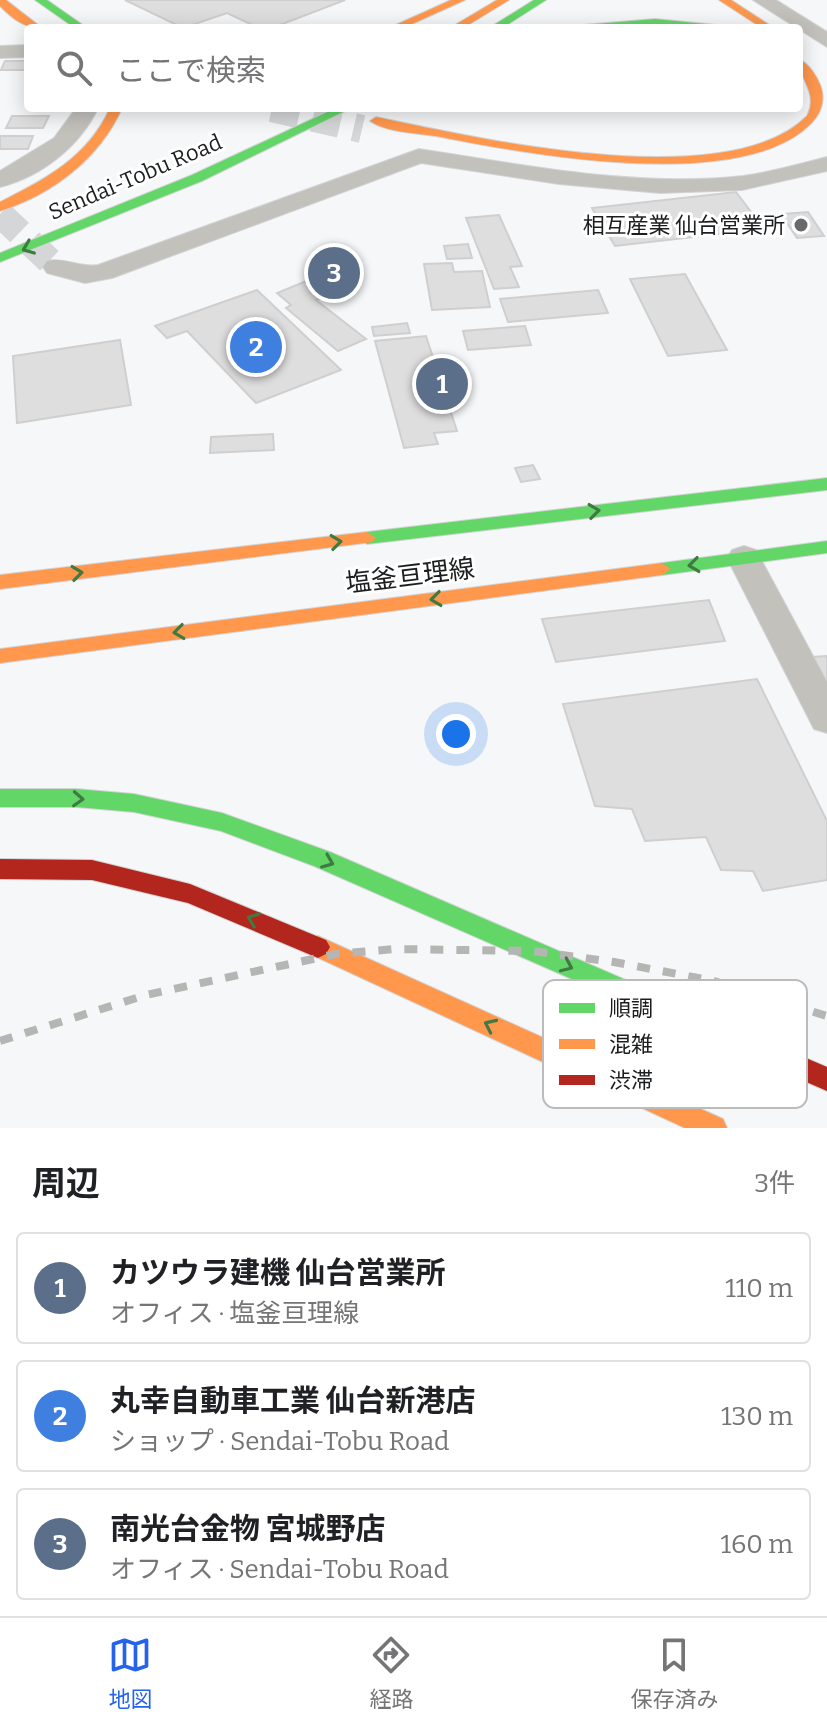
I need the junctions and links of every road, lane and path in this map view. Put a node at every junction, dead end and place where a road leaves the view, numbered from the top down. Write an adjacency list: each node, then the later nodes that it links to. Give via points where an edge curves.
1 (0, 0): 8 (main road)
2 (40, 0): 9 (main road)
3 (460, 0): 10 (main road)
4 (504, 0): 11 (main road)
5 (541, 0): 12 (main road)
6 (724, 0): 15 (main road)
7 (763, 0): 16 (street)
8 (30, 24)
9 (76, 24)
10 (403, 24)
11 (462, 24)
12 (501, 24)
13 (631, 24): 14 (main road)
14 (675, 24)
15 (763, 24)
16 (800, 24)
17 (803, 26): 18 (street)
18 (827, 41)
19 (803, 49): 23 (main road)
20 (24, 51): 21 (street)
21 (0, 52)
22 (803, 67): 27 (main road, via 819,85 821,102 808,124 778,141 725,155 644,158 553,151)
23 (827, 70)
24 (84, 112): 30 (street, via 66,138 28,167)
25 (115, 112): 31 (main road, via 100,142 80,160)
26 (337, 112): 32 (main road, Sendai-Tobu Road)
27 (370, 119): 28 (main road, via 506,154 662,169 744,164); 32 (main road)
28 (820, 136)
29 (827, 164): 34 (street, via 742,183 660,186 419,156 103,272 85,275)
30 (0, 180)
31 (0, 207)
32 (78, 228): 33 (main road, Sendai-Tobu Road, one-way to 33)
33 (0, 258)
34 (56, 267)
35 (827, 484): 38 (main road, 塩釜亘理線, one-way to 35)
36 (827, 547): 37 (main road, 塩釜亘理線)
37 (744, 558): 39 (main road, 塩釜亘理線, one-way to 39); 40 (street)
38 (0, 582)
39 (0, 656)
40 (827, 718)
41 (0, 798): 43 (main road, one-way to 43, via 134,803 222,822 322,859)
42 (0, 869): 44 (main road, one-way to 42, via 190,894 92,870)
43 (600, 980)
44 (543, 1049)
45 (807, 1070): 46 (main road, one-way to 46)
46 (827, 1079)
47 (671, 1108): 48 (main road, one-way to 47)
48 (714, 1128)

